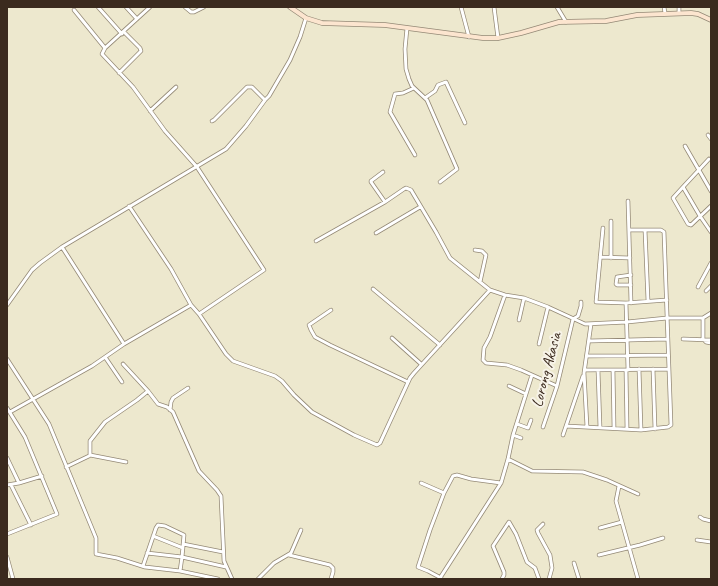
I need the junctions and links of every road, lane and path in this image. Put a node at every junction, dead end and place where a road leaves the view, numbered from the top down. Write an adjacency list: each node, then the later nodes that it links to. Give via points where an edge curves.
1 (98, 7): 20 (street)
2 (126, 7): 16 (street)
3 (150, 7): 16 (street)
4 (185, 7): 5 (street, via 191,12)
5 (204, 7)
6 (290, 7): 15 (street)
7 (461, 7): 21 (street)
8 (494, 7): 22 (street)
9 (557, 7): 18 (street)
10 (664, 7): 13 (street)
11 (679, 7): 14 (street)
12 (74, 10): 23 (street)
13 (665, 13): 14 (street); 18 (street, via 606,21)
14 (679, 13): 17 (street, via 698,14)
15 (306, 18): 19 (street, via 322,23); 28 (street, via 290,60)
16 (137, 19): 20 (street)
17 (711, 20)
18 (566, 22): 22 (street)
19 (407, 28): 21 (street); 26 (street, via 406,69)
20 (123, 33): 23 (street); 24 (street, via 141,51)
21 (469, 37): 22 (street)
22 (498, 38)
23 (105, 48): 24 (street, via 102,54)
24 (119, 73): 29 (street)
25 (176, 87): 29 (street)
26 (414, 88): 27 (street); 35 (street, via 395,94 390,112)
27 (425, 98): 31 (street, via 446,82); 40 (street, via 457,169)
28 (265, 100): 30 (street, via 252,87 247,87); 37 (street, via 232,144)
29 (150, 111): 37 (street)
30 (212, 121)
31 (465, 123)
32 (708, 135): 33 (street)
33 (711, 139)
34 (685, 146): 38 (street)
35 (415, 155)
36 (710, 160): 38 (street)
37 (197, 167): 45 (street); 84 (street, via 264,270)
38 (698, 171): 41 (street); 42 (street)
39 (383, 172): 44 (street, via 371,182)
40 (440, 182)
41 (683, 187): 48 (street); 48 (street, via 673,198 688,224 691,225)
42 (711, 191)
43 (628, 201): 51 (street)
44 (385, 202): 47 (street, via 406,188 413,193); 55 (street)
45 (129, 206): 56 (street); 79 (street)
46 (711, 206): 48 (street)
47 (420, 207): 54 (street); 65 (street, via 450,258)
48 (700, 216): 53 (street)
49 (611, 221): 59 (street)
50 (603, 228): 58 (street)
51 (629, 230): 52 (street); 60 (street)
52 (645, 230): 74 (street, via 664,232); 76 (street)
53 (711, 232)
54 (376, 233)
55 (316, 241)
56 (62, 247): 80 (street, via 32,270); 98 (street)
57 (475, 250): 65 (street, via 486,255)
58 (600, 257): 59 (street); 77 (street, via 596,302)
59 (611, 258): 60 (street)
60 (630, 258): 64 (street)
61 (711, 263): 62 (street)
62 (708, 269): 63 (street); 68 (street)
63 (711, 272)
64 (630, 275): 66 (street); 66 (street, via 617,277 616,284)
65 (480, 282): 70 (street)
66 (631, 285): 78 (street)
67 (711, 286): 71 (street)
68 (698, 287)
69 (373, 289): 100 (street)
70 (490, 290): 72 (street); 100 (street)
71 (706, 291)
72 (505, 295): 73 (street); 115 (street, via 484,348 483,360 486,363 507,365)
73 (524, 298): 81 (street); 88 (street)
74 (667, 300): 76 (street); 85 (street)
75 (581, 302): 87 (street, Lorong Akasia, via 578,316)
76 (648, 302): 78 (street)
77 (626, 303): 78 (street); 89 (street)
78 (631, 303)
79 (191, 304): 84 (street); 98 (street)
80 (7, 305)
81 (548, 307): 87 (street); 99 (street)
82 (331, 310): 117 (street, via 310,324 316,336)
83 (711, 313): 86 (street)
84 (199, 314): 117 (street, via 233,361 275,376 317,415 377,445)
85 (667, 318): 86 (street); 89 (street); 92 (street)
86 (703, 318): 94 (street)
87 (572, 319): 90 (street); 119 (street, Lorong Akasia)
88 (519, 320)
89 (627, 322): 90 (street); 96 (street)
90 (591, 324): 95 (street)
91 (392, 338): 107 (street)
92 (667, 339): 96 (street); 102 (street)
93 (683, 339): 94 (street)
94 (704, 339): 97 (street)
95 (589, 341): 96 (street); 103 (street)
96 (627, 341): 101 (street)
97 (711, 341)
98 (124, 344): 104 (street)
99 (539, 344)
100 (440, 345): 107 (street)
101 (628, 355): 102 (street); 103 (street); 113 (street)
102 (668, 355): 110 (street)
103 (588, 356): 114 (street)
104 (105, 357): 116 (street); 123 (street)
105 (7, 359): 123 (street)
106 (123, 364): 121 (street)
107 (421, 364): 117 (street)
108 (639, 369): 109 (street); 113 (street); 136 (street)
109 (653, 369): 110 (street); 135 (street)
110 (669, 369): 135 (street, via 671,425)
111 (598, 370): 112 (street); 114 (street); 132 (street)
112 (613, 370): 113 (street); 133 (street)
113 (627, 370): 134 (street)
114 (585, 371): 129 (street); 131 (street)
115 (532, 376): 119 (street); 122 (street)
116 (122, 382)
117 (408, 382)
118 (509, 386): 122 (street)
119 (557, 386): 130 (street, Lorong Akasia)
120 (188, 388): 125 (street, via 173,398)
121 (148, 391): 125 (street, via 158,404); 140 (street, via 106,422 90,441)
122 (526, 394): 128 (street)
123 (33, 400): 126 (street); 144 (street, via 49,424)
124 (7, 408): 126 (street)
125 (170, 410): 167 (street, via 199,472 221,496)
126 (10, 412): 145 (street, via 25,437)
127 (531, 420): 128 (street, via 528,428)
128 (517, 424): 137 (street)
129 (566, 426): 131 (street); 138 (street)
130 (543, 427)
131 (587, 427): 132 (street)
132 (600, 428): 133 (street)
133 (614, 428): 134 (street)
134 (627, 429): 136 (street)
135 (655, 429): 136 (street)
136 (641, 430)
137 (513, 435): 139 (street); 142 (street)
138 (563, 435)
139 (521, 438)
140 (90, 455): 143 (street); 144 (street)
141 (7, 458): 146 (street)
142 (508, 460): 148 (street); 150 (street, via 532,471 583,472)
143 (126, 462)
144 (66, 467): 174 (street, via 96,538 96,554)
145 (42, 476): 146 (street); 157 (street, via 57,514)
146 (19, 483): 149 (street)
147 (421, 483): 151 (street)
148 (501, 483): 151 (street, via 471,480 455,475); 177 (street)
149 (9, 485): 157 (street)
150 (619, 486): 152 (street); 155 (street, via 616,498)
151 (444, 493): 177 (street, via 418,567)
152 (638, 494)
153 (700, 517): 154 (street)
154 (711, 521)
155 (622, 522): 158 (street); 166 (street)
156 (543, 524): 185 (street, via 537,530 550,555)
157 (30, 525): 160 (street)
158 (600, 528)
159 (301, 530): 169 (street)
160 (7, 534)
161 (153, 536): 165 (street); 165 (street, via 158,525 165,526 184,534); 168 (street)
162 (663, 538): 166 (street)
163 (697, 540): 164 (street)
164 (711, 542)
165 (183, 546): 167 (street); 172 (street)
166 (630, 547): 170 (street); 187 (street)
167 (223, 552): 175 (street)
168 (147, 553): 172 (street); 174 (street)
169 (289, 555): 181 (street, via 274,563); 182 (street, via 330,565 333,568)
170 (599, 555)
171 (7, 557): 178 (street)
172 (182, 557): 175 (street); 176 (street)
173 (574, 563): 186 (street)
174 (143, 566): 176 (street)
175 (226, 567): 180 (street)
176 (180, 571): 179 (street)
177 (441, 578)
178 (13, 579)
179 (218, 579)
180 (232, 579)
181 (258, 579)
182 (331, 579)
183 (502, 579): 184 (street, via 504,574 493,546 509,522 527,562 535,568)
184 (539, 579)
185 (550, 579)
186 (579, 579)
187 (638, 579)

